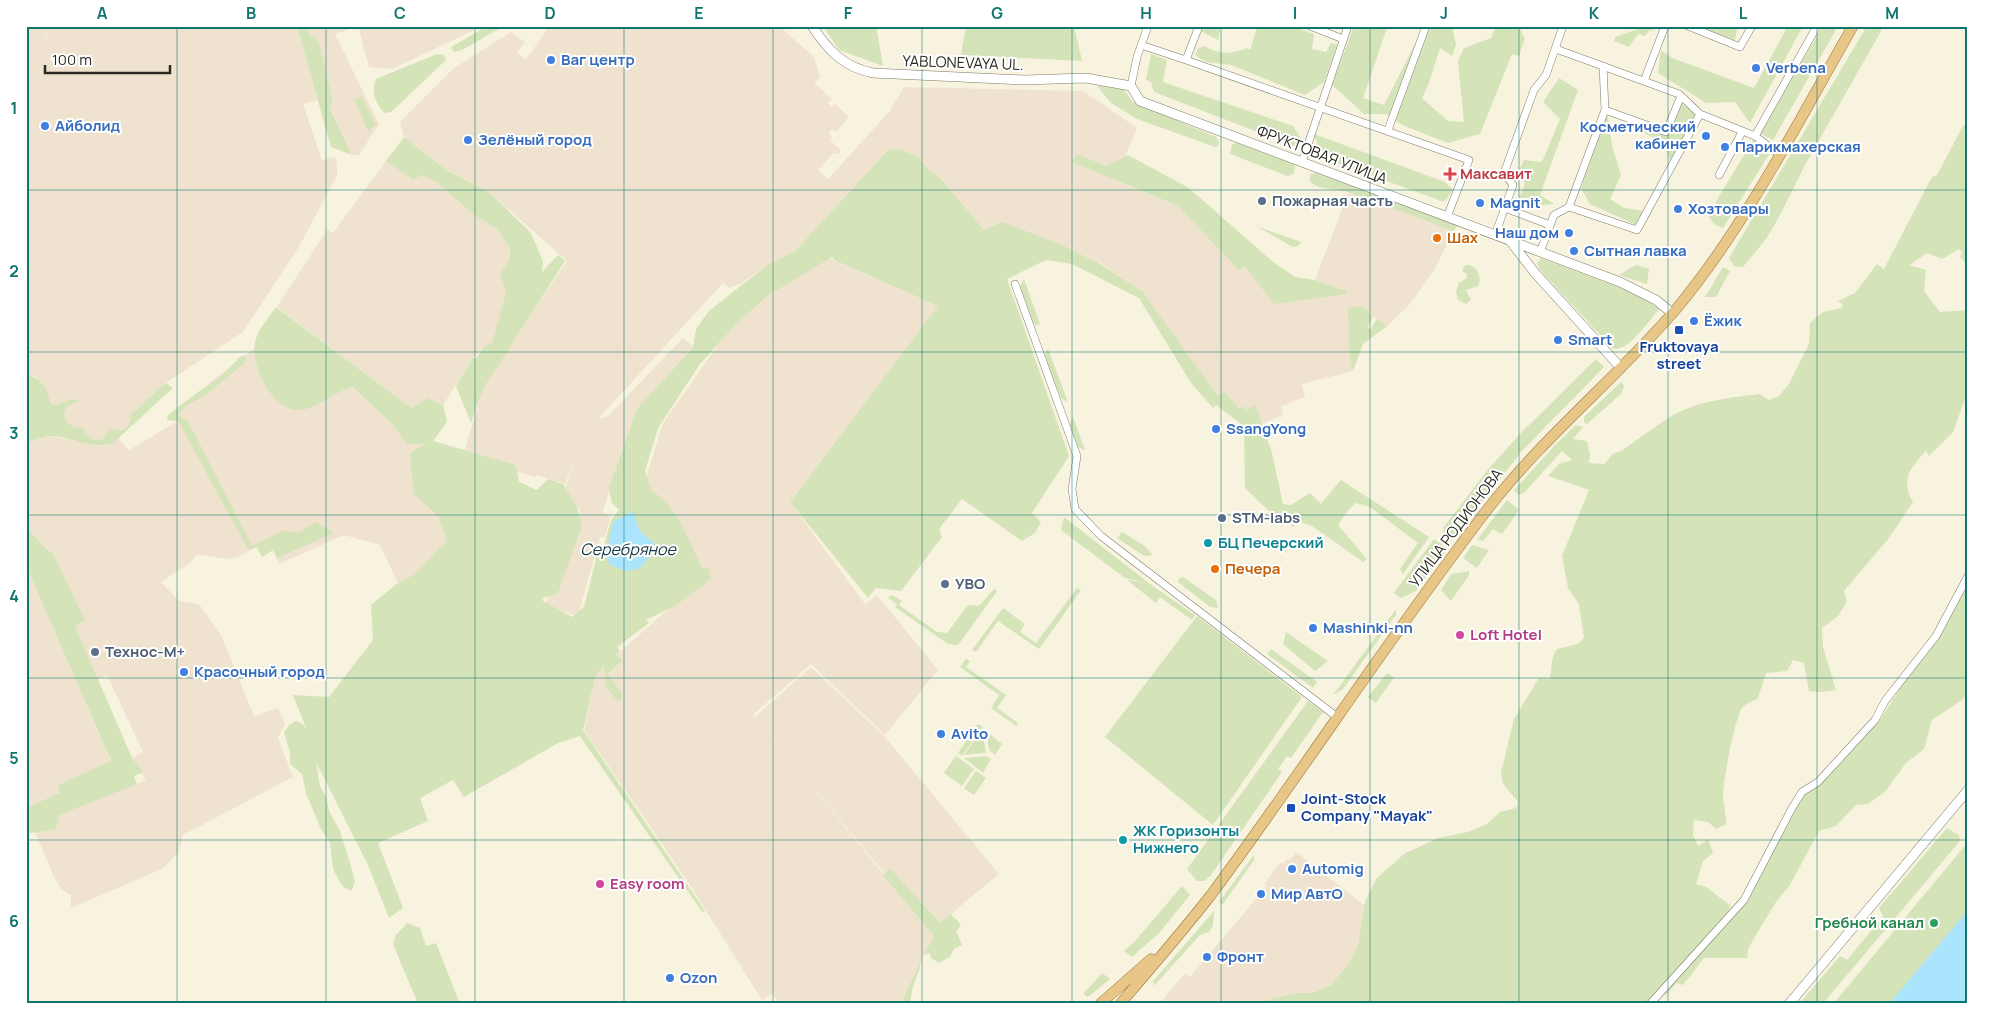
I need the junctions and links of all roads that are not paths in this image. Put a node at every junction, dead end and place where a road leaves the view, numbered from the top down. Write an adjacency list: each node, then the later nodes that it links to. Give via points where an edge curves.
1 (812, 26): 19 (street, YABLONEVAYA UL., via 838,58 857,70 1024,80 1086,78)
2 (1148, 26): 14 (street)
3 (1199, 26): 16 (street)
4 (1310, 26): 13 (street)
5 (1348, 26): 13 (street)
6 (1426, 26): 24 (street)
7 (1563, 26): 15 (street)
8 (1665, 26): 18 (street)
9 (1688, 26): 10 (street, via 1740,47)
10 (1752, 26)
11 (1817, 26): 26 (street)
12 (1853, 26): 27 (main road, УЛИЦА РОДИОНОВА)
13 (1343, 39): 21 (street)
14 (1141, 45): 16 (street); 19 (street)
15 (1556, 49): 17 (street); 31 (street, via 1546,75 1534,90 1504,173 1513,185)
16 (1186, 60): 21 (street)
17 (1602, 66): 18 (street); 22 (street)
18 (1644, 81): 20 (street)
19 (1131, 86): 28 (street, ФРУКТОВАЯ УЛИЦА, via 1140,101)
20 (1681, 96): 22 (street, via 1666,132); 23 (street)
21 (1321, 106): 24 (street); 28 (street)
22 (1605, 110): 30 (street)
23 (1700, 114): 25 (street); 30 (street, via 1636,230)
24 (1388, 130): 32 (street, via 1469,160)
25 (1742, 132): 26 (street); 29 (street)
26 (1755, 136): 27 (street)
27 (1779, 154): 39 (main road, УЛИЦА РОДИОНОВА, via 1715,258)
28 (1302, 162): 32 (street, ФРУКТОВАЯ УЛИЦА)
29 (1719, 175)
30 (1569, 207): 33 (street, via 1554,215)
31 (1505, 208): 33 (street); 34 (street)
32 (1447, 217): 34 (street, ФРУКТОВАЯ УЛИЦА)
33 (1550, 225): 36 (street)
34 (1494, 235): 35 (street, ФРУКТОВАЯ УЛИЦА)
35 (1511, 241): 36 (street, ФРУКТОВАЯ УЛИЦА); 37 (street)
36 (1540, 252): 37 (street); 39 (street, ФРУКТОВАЯ УЛИЦА, via 1639,291)
37 (1530, 267): 40 (street)
38 (1015, 284): 42 (street, via 1077,456 1072,489 1075,509 1101,536)
39 (1672, 313): 40 (main road, УЛИЦА РОДИОНОВА)
40 (1620, 367): 42 (main road, УЛИЦА РОДИОНОВА, via 1502,490)
41 (1968, 576): 47 (street, via 1936,636 1885,701 1876,720 1818,782 1802,792 1744,900)
42 (1337, 717): 44 (main road, УЛИЦА РОДИОНОВА, via 1245,848)
43 (1968, 790): 48 (street)
44 (1176, 938): 45 (main road, УЛИЦА РОДИОНОВА); 46 (main road, УЛИЦА РОДИОНОВА)
45 (1100, 1004)
46 (1120, 1004)
47 (1650, 1004)
48 (1789, 1004)

